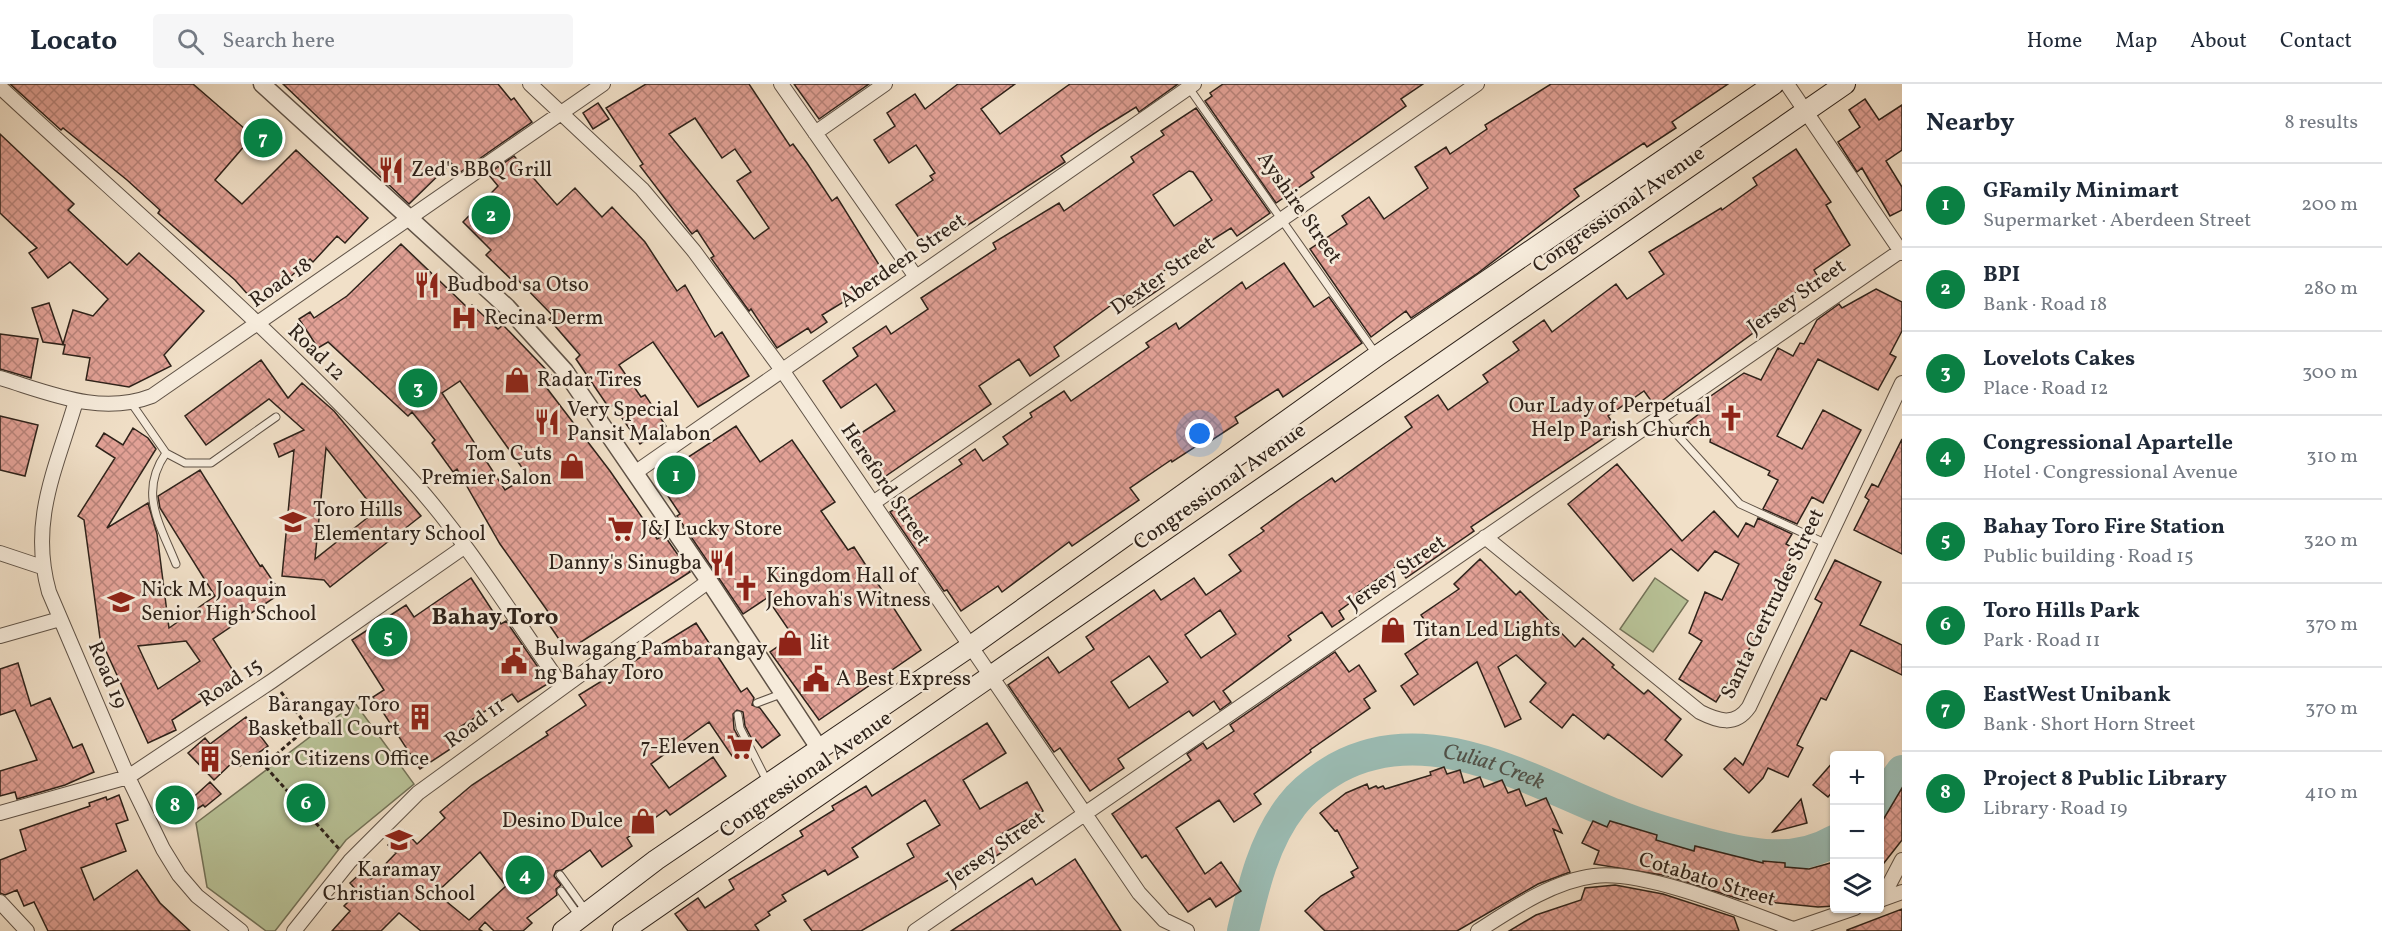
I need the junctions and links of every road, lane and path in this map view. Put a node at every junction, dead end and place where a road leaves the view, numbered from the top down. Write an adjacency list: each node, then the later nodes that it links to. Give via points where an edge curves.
1 (262, 84): 15 (street)
2 (530, 84): 13 (street, Hereford Street)
3 (603, 84): 13 (street, Road 18)
4 (781, 84): 14 (street)
5 (885, 84): 14 (street)
6 (1477, 84): 16 (street, Dexter Street)
7 (1773, 84): 20 (main road, Congressional Avenue)
8 (1787, 84): 12 (street)
9 (1845, 84): 12 (main road, Congressional Avenue)
10 (1190, 85): 16 (lane, Ayshire Street); 18 (street, Aberdeen Street)
11 (0, 87): 19 (street, Road 12)
12 (1804, 110): 17 (street); 41 (main road, Congressional Avenue)
13 (562, 113): 15 (street, Road 18); 21 (street, Hereford Street, via 642,189 694,251)
14 (815, 133): 18 (street)
15 (409, 219): 19 (street, Road 18); 29 (street, via 542,344)
16 (1282, 219): 20 (lane, Ayshire Street); 30 (street, Dexter Street)
17 (1902, 251): 27 (street, Jersey Street)
18 (916, 277): 21 (street, Aberdeen Street)
19 (257, 325): 25 (street, Road 18, via 152,396); 33 (street, Road 12, via 411,478)
20 (1377, 356): 40 (main road, Congressional Avenue)
21 (782, 370): 29 (street, Aberdeen Street); 30 (street, Hereford Street)
22 (0, 378): 24 (street, Road 18)
23 (1902, 383): 32 (street, Santa Gertrudes Street)
24 (76, 401): 25 (street, Road 18, via 113,406); 36 (street, Road 19, via 40,527)
25 (132, 404): 28 (lane)
26 (276, 417): 28 (lane, via 211,463 185,463)
27 (1660, 417): 31 (street, Jersey Street); 32 (lane, via 1740,504)
28 (166, 453): 35 (lane, via 155,469 151,498)
29 (636, 472): 37 (street)
30 (873, 503): 40 (street, Hereford Street)
31 (1485, 537): 32 (street, Santa Gertrudes Street, via 1700,712 1719,721 1735,719 1749,707); 50 (street, Jersey Street)
32 (1827, 544)
33 (464, 547): 42 (street, Road 15); 43 (street, Road 12)
34 (0, 553): 36 (street)
35 (176, 564)
36 (42, 567): 38 (street, Road 19)
37 (709, 581): 43 (street, Road 11); 44 (street)
38 (60, 619): 39 (street); 48 (street, Road 19)
39 (0, 636)
40 (970, 646): 41 (street, Hereford Street); 47 (main road, Congressional Avenue)
41 (992, 676): 50 (street, Hereford Street); 68 (main road, Congressional Avenue)
42 (272, 681): 48 (street, Road 15); 53 (path, via 308,727 264,765)
43 (562, 686): 53 (street, Road 11, via 418,793)
44 (783, 693): 45 (lane); 47 (street)
45 (757, 703)
46 (738, 715): 49 (lane, via 740,728)
47 (819, 748): 49 (main road, Congressional Avenue)
48 (128, 777): 51 (street, Road 15); 65 (street, Road 19, via 179,875 197,896)
49 (768, 783): 61 (main road, Congressional Avenue)
50 (1087, 812): 62 (street, Hereford Street, via 1152,909); 69 (street, Jersey Street)
51 (0, 813)
52 (1902, 860): 57 (street)
53 (350, 861): 66 (street, Road 11)
54 (560, 875): 61 (lane)
55 (561, 891): 61 (lane)
56 (1902, 892): 58 (street)
57 (1884, 893)
58 (1884, 899)
59 (0, 902): 64 (street)
60 (1843, 913): 63 (street)
61 (583, 914): 67 (main road, Congressional Avenue)
62 (1180, 930)
63 (1791, 930): 70 (street, Cotabato Street, via 1731,907 1615,874 1592,876 1552,889)
64 (27, 931)
65 (241, 931)
66 (294, 931)
67 (563, 931)
68 (623, 931)
69 (915, 931)
70 (1478, 931)

